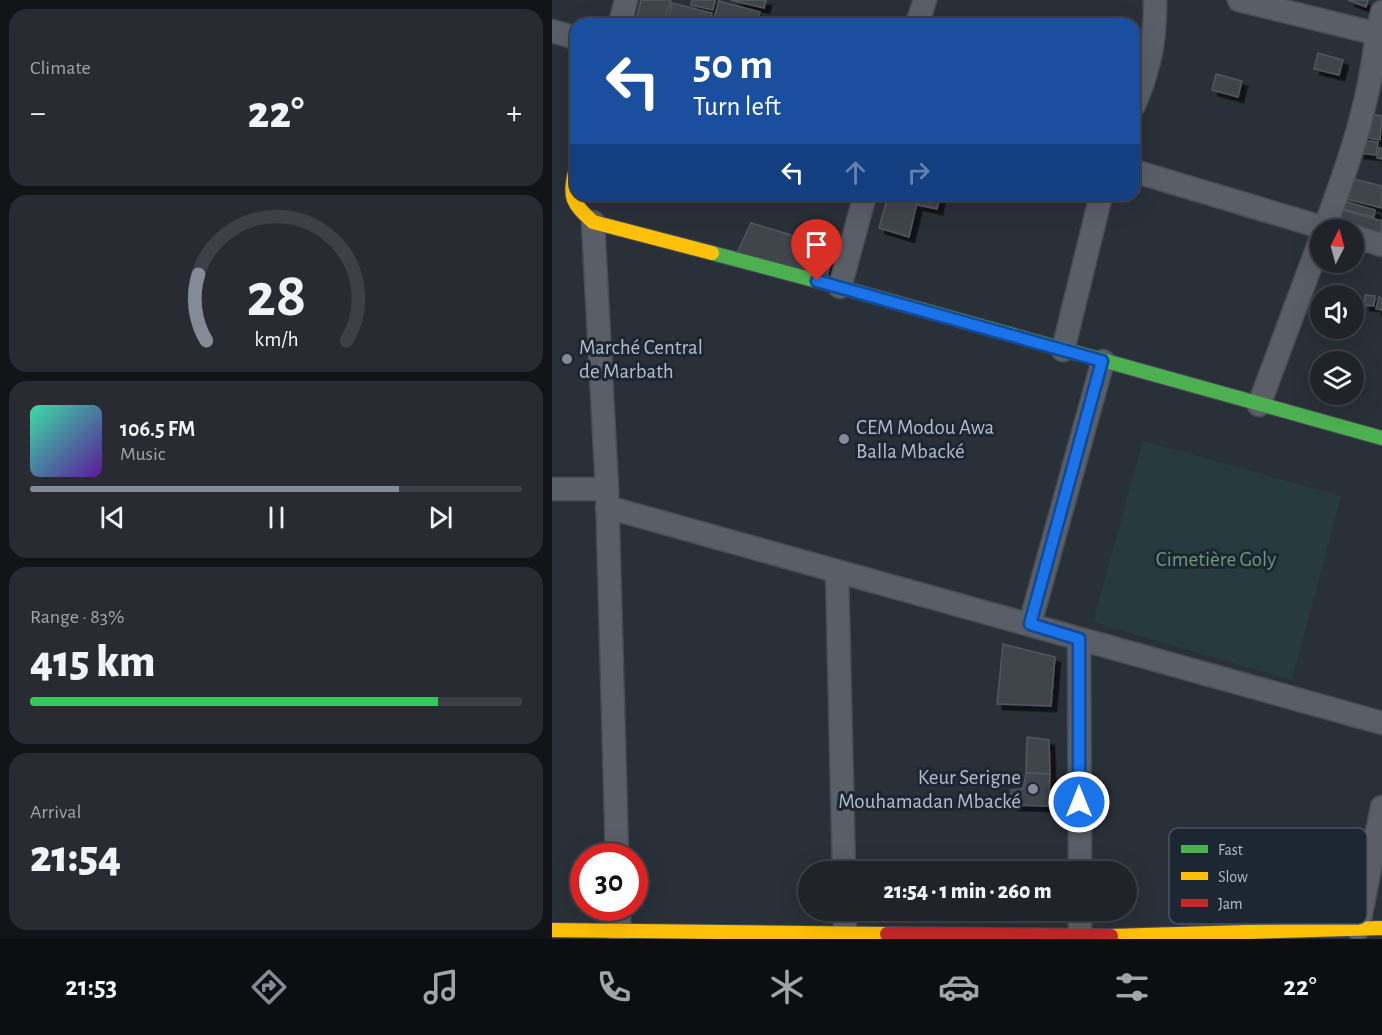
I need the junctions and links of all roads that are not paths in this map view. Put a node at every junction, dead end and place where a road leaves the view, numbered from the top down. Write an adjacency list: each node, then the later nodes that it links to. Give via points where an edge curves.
1 (626, 0): 5 (street)
2 (925, 0): 6 (street)
3 (1155, 0): 10 (street, via 1156,25)
4 (1239, 0): 7 (street)
5 (622, 18)
6 (919, 18)
7 (1380, 27): 15 (street, via 1356,141)
8 (552, 31): 9 (street)
9 (570, 36)
10 (1140, 90)
11 (1140, 173): 17 (street)
12 (573, 201): 16 (street)
13 (863, 201): 21 (street)
14 (1100, 201): 22 (street)
15 (1329, 219)
16 (593, 222): 21 (street); 27 (street)
17 (1310, 227)
18 (1364, 239): 19 (street)
19 (1382, 245)
20 (1310, 271): 24 (street)
21 (840, 287): 22 (street)
22 (1063, 350): 23 (street)
23 (1102, 361): 24 (street); 29 (street)
24 (1259, 405): 25 (street)
25 (1382, 438)
26 (552, 489): 27 (street)
27 (607, 498): 28 (street); 33 (street)
28 (837, 573): 29 (street); 34 (street)
29 (1030, 624): 30 (street)
30 (1079, 639): 31 (street); 35 (street)
31 (1382, 723)
32 (1382, 807): 36 (street)
33 (617, 843)
34 (844, 861)
35 (1080, 861)
36 (1367, 883)
37 (1080, 921): 44 (street)
38 (1359, 924): 41 (street)
39 (845, 927): 43 (street); 44 (street)
40 (1382, 928): 41 (street)
41 (1358, 929): 44 (street)
42 (552, 930): 43 (street)
43 (619, 935)
44 (1080, 938)

